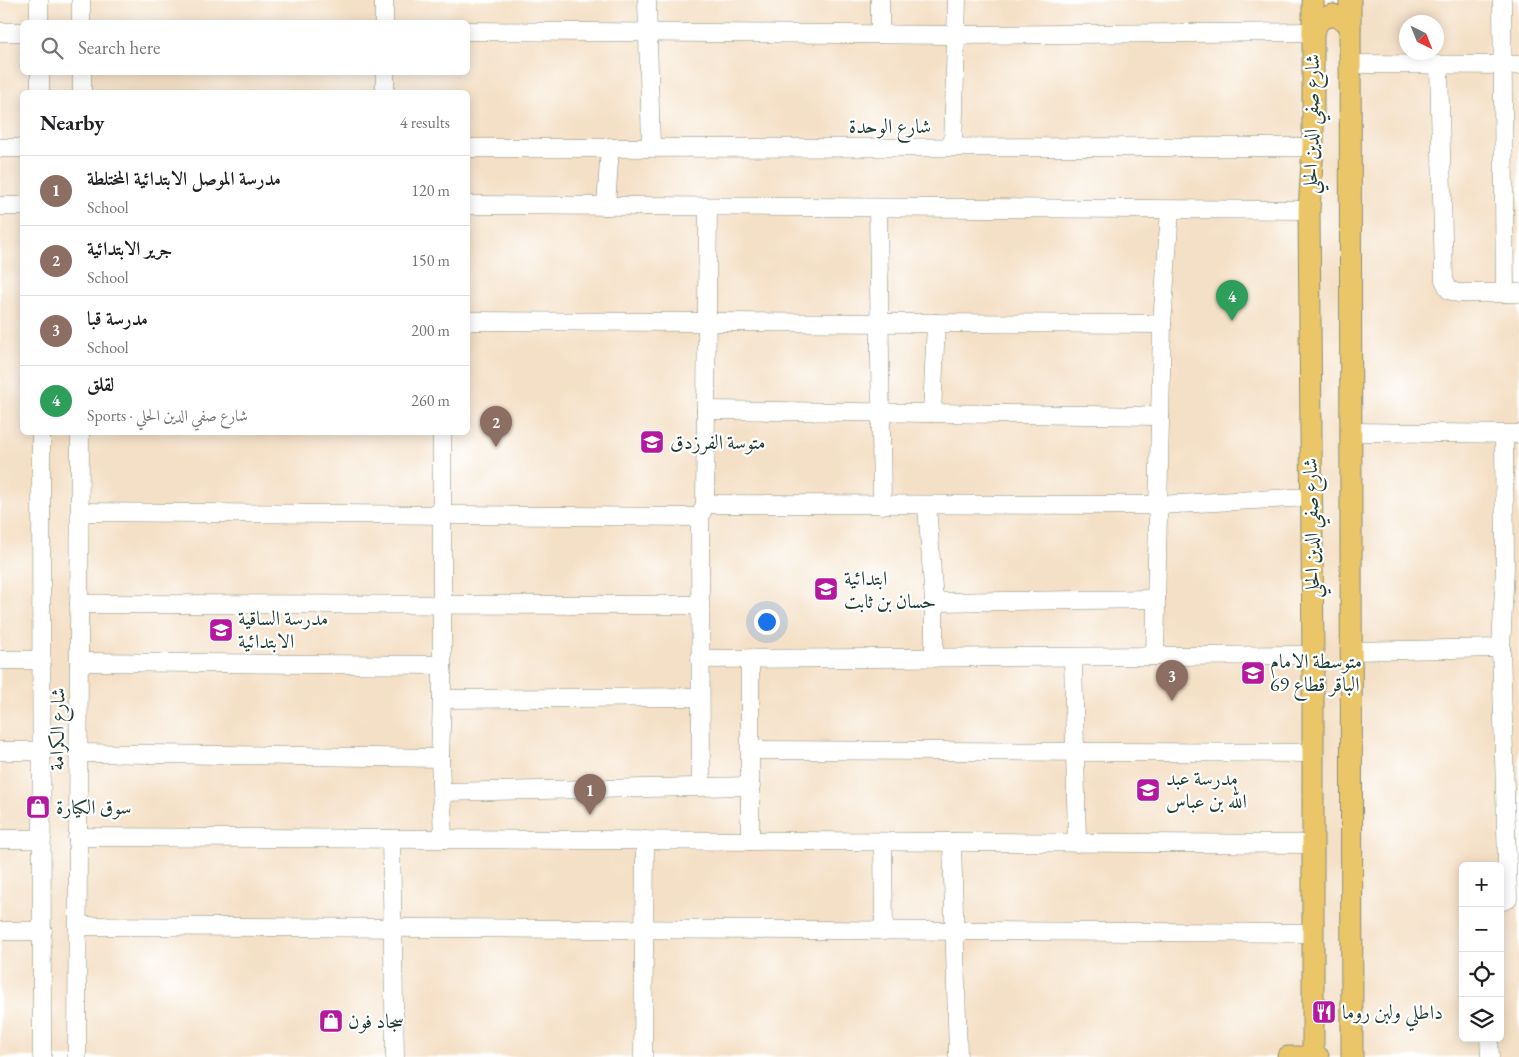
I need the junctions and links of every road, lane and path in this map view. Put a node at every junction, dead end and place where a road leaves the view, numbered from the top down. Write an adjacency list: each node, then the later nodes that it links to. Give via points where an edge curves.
1 (39, 0): 10 (street)
2 (81, 0): 11 (street)
3 (384, 0): 12 (street)
4 (647, 0): 18 (street)
5 (880, 0): 19 (street)
6 (957, 0): 20 (street)
7 (1313, 0): 17 (main road, شارع صفي الدين الحلي)
8 (1350, 0): 13 (main road, شارع صفي الدين الحلي)
9 (1502, 0): 23 (street)
10 (39, 20)
11 (81, 20)
12 (384, 20)
13 (1350, 26): 17 (main road, via 1333,15 1320,19); 21 (main road, شارع صفي الدين الحلي)
14 (470, 31): 18 (street)
15 (0, 32): 16 (street)
16 (20, 32)
17 (1313, 32): 20 (street); 33 (main road, شارع صفي الدين الحلي)
18 (648, 33): 19 (street); 31 (street)
19 (880, 34): 20 (street)
20 (956, 34): 32 (street)
21 (1351, 64): 22 (street); 56 (main road, شارع صفي الدين الحلي)
22 (1439, 65): 23 (street); 46 (street, via 1444,280 1449,290 1458,293)
23 (1511, 65): 30 (street)
24 (40, 75): 27 (street)
25 (82, 75): 28 (street)
26 (385, 75): 29 (street)
27 (40, 90)
28 (82, 90)
29 (385, 90)
30 (1511, 132): 46 (street)
31 (651, 147): 32 (street, شارع الوحدة); 37 (street, شارع الوحدة)
32 (953, 147): 33 (street, شارع الوحدة)
33 (1313, 147): 45 (main road, شارع صفي الدين الحلي)
34 (0, 148): 35 (street)
35 (20, 148)
36 (470, 148): 37 (street, شارع الوحدة)
37 (610, 148): 41 (street)
38 (470, 205): 41 (street)
39 (0, 206): 40 (street)
40 (20, 206)
41 (606, 206): 42 (street)
42 (708, 207): 43 (street); 48 (street)
43 (878, 208): 44 (street); 49 (street)
44 (1170, 210): 45 (street); 51 (street)
45 (1309, 210): 61 (main road, شارع صفي الدين الحلي)
46 (1512, 293)
47 (470, 321): 48 (street)
48 (707, 322): 49 (street); 52 (street)
49 (879, 323): 50 (street); 53 (street)
50 (936, 323): 51 (street); 54 (street)
51 (1162, 324): 55 (street)
52 (706, 410): 53 (street); 65 (street)
53 (880, 413): 54 (street); 62 (street)
54 (932, 413): 55 (street)
55 (1160, 416): 64 (street)
56 (1351, 432): 57 (street); 75 (main road, شارع صفي الدين الحلي)
57 (1511, 434): 68 (street)
58 (41, 435): 83 (street, شارع الكرامة)
59 (80, 435): 66 (street, شارع الكرامة)
60 (442, 435): 67 (street)
61 (1310, 497): 64 (street); 76 (main road, شارع صفي الدين الحلي)
62 (882, 504): 63 (street); 65 (street)
63 (927, 505): 64 (street); 70 (street)
64 (1158, 505): 69 (street)
65 (702, 510): 67 (street); 73 (street)
66 (80, 512): 67 (street); 71 (street, شارع الكرامة)
67 (442, 515): 72 (street)
68 (1512, 567): 74 (street)
69 (1156, 599): 70 (street); 77 (street)
70 (934, 602): 80 (street)
71 (79, 604): 72 (street); 84 (street, شارع الكرامة)
72 (442, 605): 73 (street); 85 (street)
73 (700, 605): 81 (street)
74 (1501, 648): 75 (street); 109 (street)
75 (1351, 651): 127 (main road, شارع صفي الدين الحلي)
76 (1313, 655): 77 (street); 93 (main road, شارع صفي الدين الحلي)
77 (1155, 656): 78 (street)
78 (1073, 657): 80 (street); 91 (street)
79 (750, 658): 80 (street); 81 (street); 88 (street)
80 (934, 658)
81 (700, 659): 86 (street)
82 (0, 660): 83 (street)
83 (42, 660): 90 (street, شارع الكرامة)
84 (79, 662): 85 (street); 92 (street, شارع الكرامة)
85 (442, 665): 87 (street)
86 (700, 696): 87 (street); 95 (street)
87 (442, 699): 94 (street)
88 (750, 750): 91 (street); 96 (street)
89 (0, 751): 90 (street)
90 (42, 751): 100 (street, شارع الكرامة)
91 (1075, 752): 93 (street); 107 (street)
92 (78, 753): 94 (street); 98 (street, شارع الكرامة)
93 (1313, 753): 108 (main road, شارع صفي الدين الحلي)
94 (440, 758): 97 (street)
95 (700, 785): 96 (street); 97 (street)
96 (751, 786): 104 (street)
97 (442, 792): 102 (street)
98 (77, 837): 101 (street); 110 (street, شارع الكرامة)
99 (0, 839): 100 (street)
100 (42, 839): 115 (street, شارع الكرامة)
101 (391, 839): 102 (street); 111 (street)
102 (442, 839): 103 (street)
103 (645, 840): 104 (street); 112 (street)
104 (750, 841): 105 (street)
105 (883, 842): 106 (street); 113 (street)
106 (952, 842): 107 (street); 116 (street)
107 (1077, 843): 108 (street)
108 (1313, 844): 117 (main road, شارع صفي الدين الحلي)
109 (1509, 900)
110 (78, 926): 111 (street); 120 (street, شارع الكرامة)
111 (394, 928): 112 (street); 121 (street)
112 (644, 929): 113 (street); 122 (street)
113 (884, 930): 116 (street)
114 (0, 931): 115 (street)
115 (43, 931): 119 (street, شارع الكرامة)
116 (953, 931): 117 (street); 123 (street)
117 (1313, 932): 125 (main road, شارع صفي الدين الحلي)
118 (1489, 1042): 128 (street)
119 (42, 1057)
120 (77, 1057)
121 (395, 1057)
122 (643, 1057)
123 (958, 1057)
124 (1288, 1057): 125 (main road)
125 (1313, 1057): 126 (main road)
126 (1318, 1057)
127 (1352, 1057)
128 (1490, 1057)

